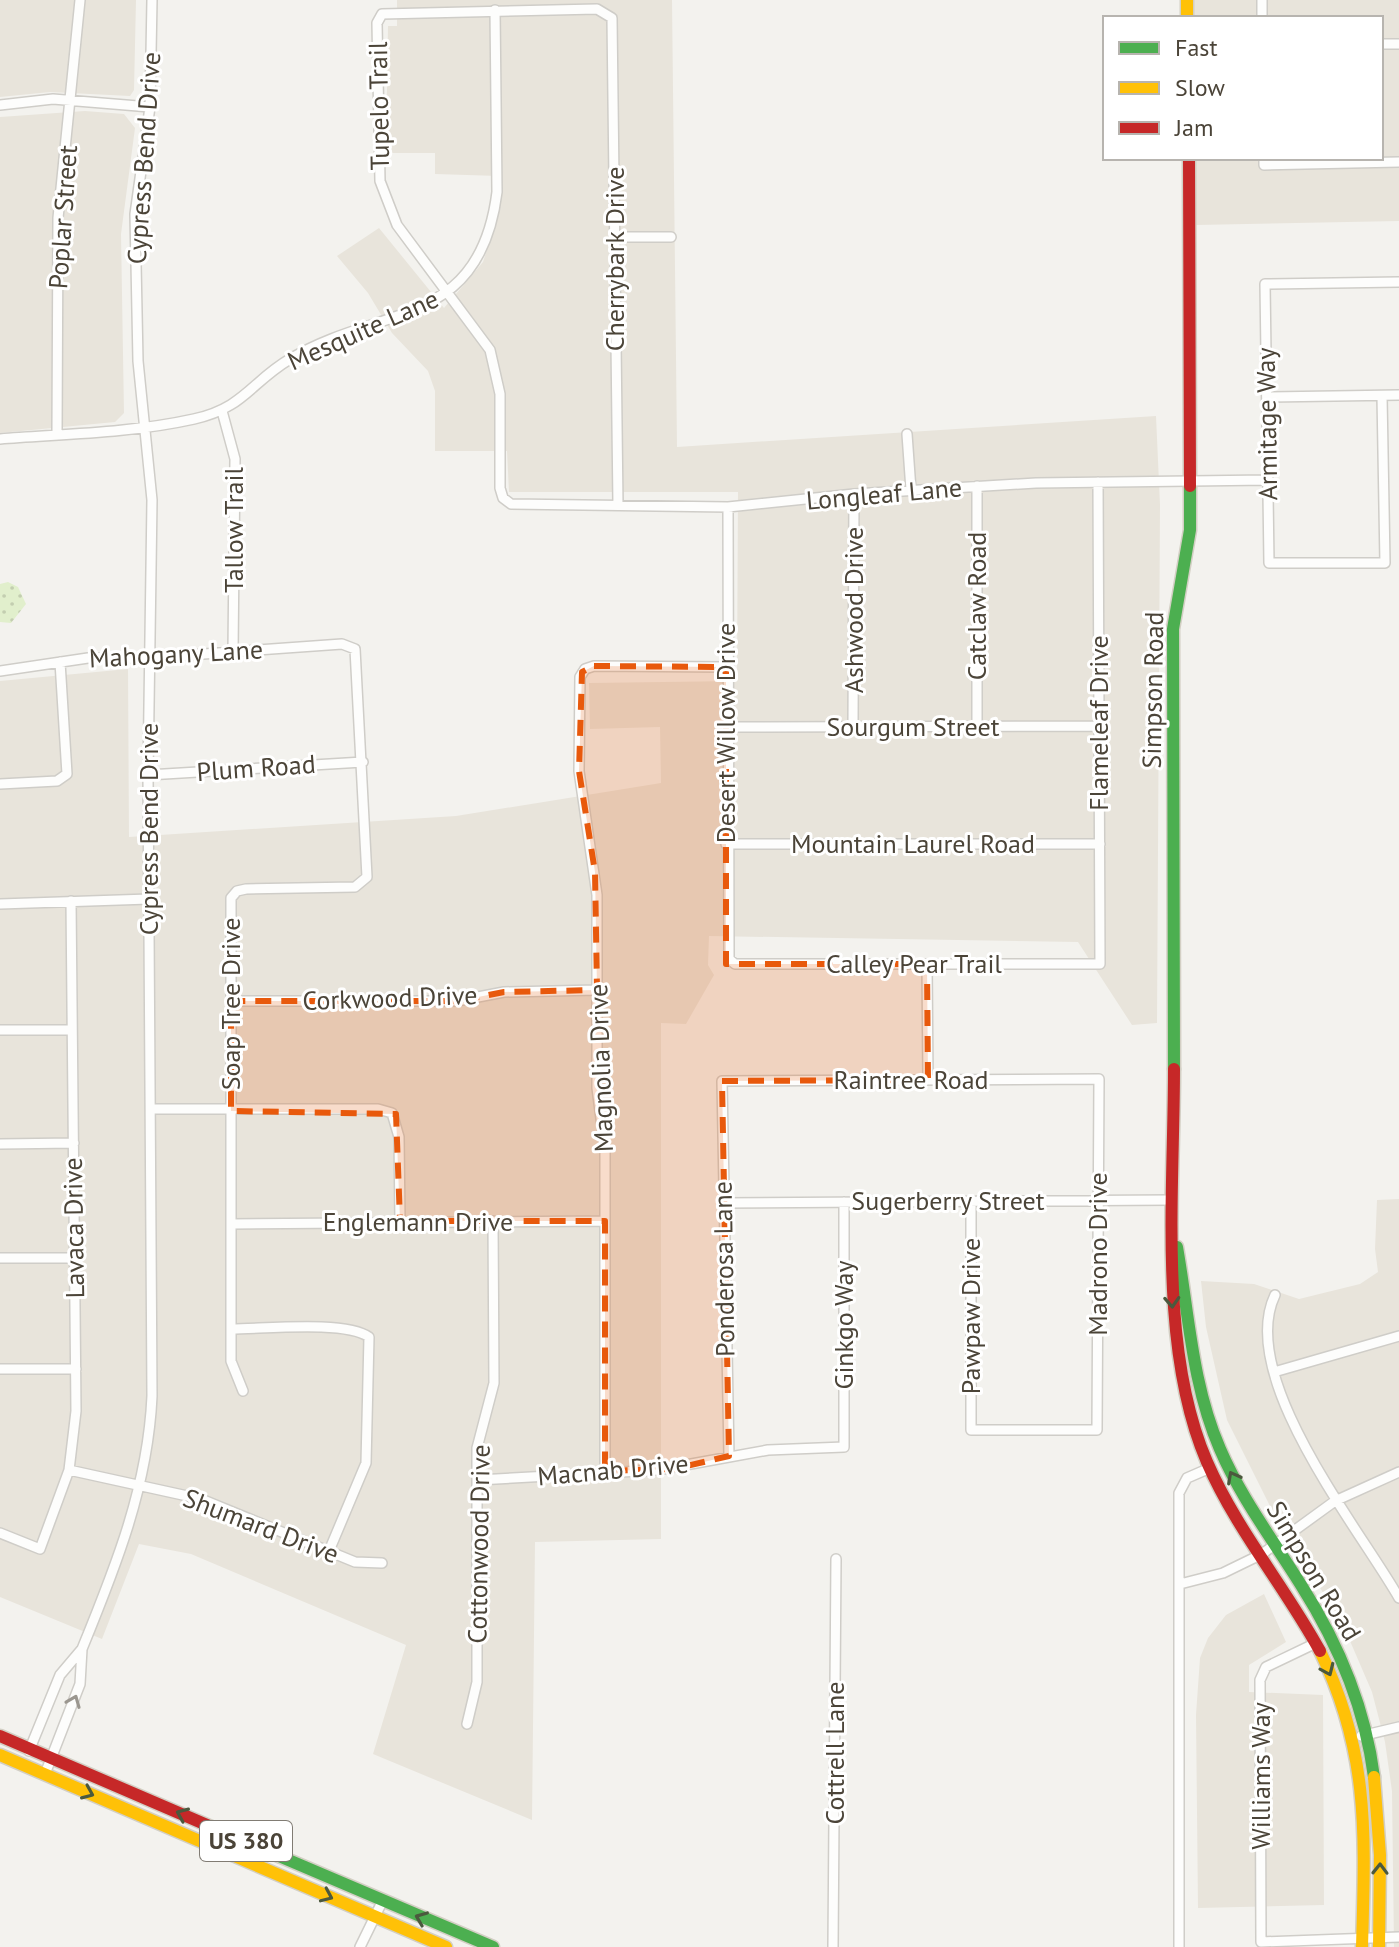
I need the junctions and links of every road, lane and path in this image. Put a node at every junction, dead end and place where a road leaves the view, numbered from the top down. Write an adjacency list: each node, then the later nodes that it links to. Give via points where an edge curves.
1 (80, 0): 4 (street, Poplar Street)
2 (152, 0): 6 (street, Cypress Bend Drive)
3 (495, 10): 10 (street, Cherrybark Drive, via 597,9 609,14); 13 (street, Mesquite Lane, via 494,216 473,263); 13 (street, Tupelo Trail, via 382,14 377,23 380,181 397,225)
4 (72, 100): 5 (street); 6 (street); 20 (street, Poplar Street, via 58,218)
5 (0, 105)
6 (150, 107): 18 (street, Cypress Bend Drive, via 135,214)
7 (1189, 160): 23 (main road, Simpson Road)
8 (1264, 161): 9 (street)
9 (1399, 162)
10 (615, 237): 11 (street); 29 (street, Cherrybark Drive)
11 (671, 237)
12 (1399, 282): 16 (street, Armitage Way, via 1265,284)
13 (449, 291): 17 (street, Mesquite Lane, via 427,306 291,358); 28 (street, Tupelo Trail, via 478,330 497,371)
14 (1399, 395): 15 (street)
15 (1382, 396): 16 (street); 22 (street, Armitage Way, via 1385,563 1269,563)
16 (1267, 397): 22 (street, Armitage Way)
17 (222, 411): 18 (street, Mesquite Lane); 32 (street, Tallow Trail, via 235,459)
18 (143, 425): 20 (street, Mesquite Lane); 33 (street, Cypress Bend Drive, via 152,500)
19 (907, 434): 26 (street)
20 (57, 435): 21 (street, Mesquite Lane)
21 (0, 439)
22 (1268, 480): 23 (street, Longleaf Lane)
23 (1190, 481): 24 (street, Longleaf Lane); 64 (main road, Simpson Road, via 1189,551 1173,629)
24 (1098, 482): 25 (street, Longleaf Lane); 37 (street, Flameleaf Drive)
25 (977, 486): 26 (street, Longleaf Lane); 40 (street, Catclaw Road)
26 (911, 490): 27 (street, Longleaf Lane)
27 (854, 494): 30 (street, Longleaf Lane); 39 (street, Ashwood Drive)
28 (503, 498): 29 (street, Longleaf Lane, via 511,504)
29 (618, 505): 30 (street, Longleaf Lane)
30 (728, 507): 35 (street, Desert Willow Drive)
31 (352, 646): 32 (street, Mahogany Lane); 41 (street, Soap Tree Drive, via 357,654)
32 (233, 652): 33 (street, Mahogany Lane)
33 (148, 658): 34 (street, Mahogany Lane); 42 (street, Cypress Bend Drive)
34 (60, 662): 36 (street, Mahogany Lane); 43 (street, via 68,769 57,781)
35 (726, 667): 38 (street, Desert Willow Drive); 52 (street, Magnolia Drive, via 585,669 580,677 579,771 595,872)
36 (0, 671)
37 (1099, 726): 40 (street, Sourgum Street); 45 (street, Flameleaf Drive)
38 (726, 727): 39 (street, Sourgum Street); 44 (street, Desert Willow Drive)
39 (853, 727): 40 (street, Sourgum Street)
40 (977, 727)
41 (363, 762): 42 (street, Plum Road); 53 (street, Soap Tree Drive, via 368,867 364,883 233,893)
42 (148, 775): 46 (street, Cypress Bend Drive)
43 (0, 784)
44 (726, 844): 45 (street, Mountain Laurel Road); 49 (street, Desert Willow Drive)
45 (1100, 844): 51 (street, Flameleaf Drive)
46 (149, 899): 47 (street); 59 (street, Cypress Bend Drive)
47 (71, 901): 48 (street); 55 (street, Lavaca Drive)
48 (0, 904)
49 (729, 959): 50 (street, Calley Pear Trail, via 735,964)
50 (927, 964): 51 (street, Calley Pear Trail); 57 (street)
51 (1100, 964)
52 (597, 990): 53 (street, Corkwood Drive, via 504,992 457,1001); 70 (street, Magnolia Drive)
53 (231, 1001): 60 (street, Soap Tree Drive)
54 (0, 1030): 55 (street)
55 (72, 1030): 61 (street, Lavaca Drive)
56 (1099, 1079): 57 (street, Raintree Road); 63 (street, Madrono Drive)
57 (928, 1080): 58 (street, Raintree Road)
58 (722, 1081): 67 (street, Ponderosa Lane)
59 (151, 1109): 60 (street); 90 (street, Cypress Bend Drive, via 152,1396)
60 (231, 1111): 68 (street, via 392,1113 399,1137); 71 (street, Soap Tree Drive)
61 (74, 1143): 62 (street); 74 (street, Lavaca Drive)
62 (0, 1144)
63 (1098, 1200): 64 (street, Sugerberry Street); 65 (street, Sugerberry Street); 82 (street, Madrono Drive, via 1097,1430)
64 (1172, 1200): 72 (main road, Simpson Road)
65 (971, 1201): 66 (street, Sugerberry Street); 82 (street, Pawpaw Drive)
66 (844, 1202): 67 (street, Sugerberry Street); 83 (street, Ginkgo Way)
67 (723, 1203): 84 (street, Ponderosa Lane)
68 (400, 1221): 69 (street, Englemann Drive); 71 (street, Englemann Drive)
69 (493, 1221): 70 (street, Englemann Drive); 89 (street, Cottonwood Drive, via 494,1383 477,1448)
70 (605, 1221): 87 (street, Magnolia Drive)
71 (232, 1224): 76 (street, Soap Tree Drive)
72 (1172, 1224): 85 (main road, Simpson Road, one-way to 85, via 1181,1376); 93 (main road, Simpson Road, one-way to 72, via 1229,1471 1206,1413 1192,1358 1186,1290)
73 (0, 1258): 74 (street)
74 (75, 1258): 79 (street, Lavaca Drive)
75 (1275, 1295): 80 (street, via 1266,1327)
76 (232, 1329): 81 (street, Soap Tree Drive, via 233,1372); 94 (street, via 361,1331 369,1337 366,1463)
77 (1399, 1336): 80 (street)
78 (0, 1369): 79 (street)
79 (76, 1369): 86 (street, Lavaca Drive)
80 (1274, 1372): 91 (street)
81 (243, 1391)
82 (971, 1430)
83 (844, 1447): 84 (street, Macnab Drive)
84 (729, 1456): 87 (street, Macnab Drive, via 674,1469)
85 (1210, 1468): 95 (main road, Simpson Road); 98 (street, via 1187,1478 1179,1493)
86 (69, 1470): 90 (street, Shumard Drive); 92 (street, Lavaca Drive, via 40,1549)
87 (605, 1471): 89 (street, Macnab Drive)
88 (1399, 1472): 91 (street)
89 (478, 1480): 102 (street, Cottonwood Drive, via 477,1682)
90 (141, 1483): 94 (street, Shumard Drive, via 201,1499); 101 (street, Cypress Bend Drive, via 119,1559)
91 (1335, 1501): 93 (street); 99 (street)
92 (0, 1533)
93 (1274, 1545): 95 (street); 104 (main road, Simpson Road, via 1332,1639)
94 (329, 1551): 97 (street, Shumard Drive, via 355,1562)
95 (1262, 1554): 98 (street, via 1223,1573); 100 (main road, Simpson Road)
96 (836, 1559): 120 (street, Cottrell Lane)
97 (382, 1563)
98 (1180, 1584): 121 (street)
99 (1399, 1598)
100 (1316, 1643): 106 (main road, Simpson Road, one-way to 106); 116 (street, Williams Way, via 1266,1667 1260,1680 1261,1942)
101 (82, 1649): 107 (street, Cypress Bend Drive, via 60,1675); 109 (street, Cypress Bend Drive, one-way to 101, via 80,1684)
102 (467, 1724)
103 (1399, 1727): 104 (street)
104 (1369, 1734): 106 (street); 115 (main road, Simpson Road, one-way to 104, via 1380,1805)
105 (0, 1736): 107 (main road, US 380)
106 (1354, 1738): 116 (main road, Simpson Road, via 1364,1847)
107 (30, 1748): 109 (main road, US 380); 110 (street, Cypress Bend Drive)
108 (0, 1755): 110 (main road, US 380)
109 (51, 1758): 111 (street, Cypress Bend Drive); 112 (main road, US 380, one-way to 109)
110 (23, 1765): 111 (main road, US 380)
111 (45, 1774): 113 (main road, US 380, one-way to 113)
112 (382, 1902): 113 (street); 119 (main road, US 380, one-way to 112)
113 (375, 1918): 117 (street); 118 (main road, US 380)
114 (1399, 1937): 115 (street)
115 (1379, 1942): 116 (street)
116 (1362, 1943)
117 (360, 1947)
118 (446, 1947)
119 (493, 1947)
120 (833, 1947)
121 (1179, 1947)

